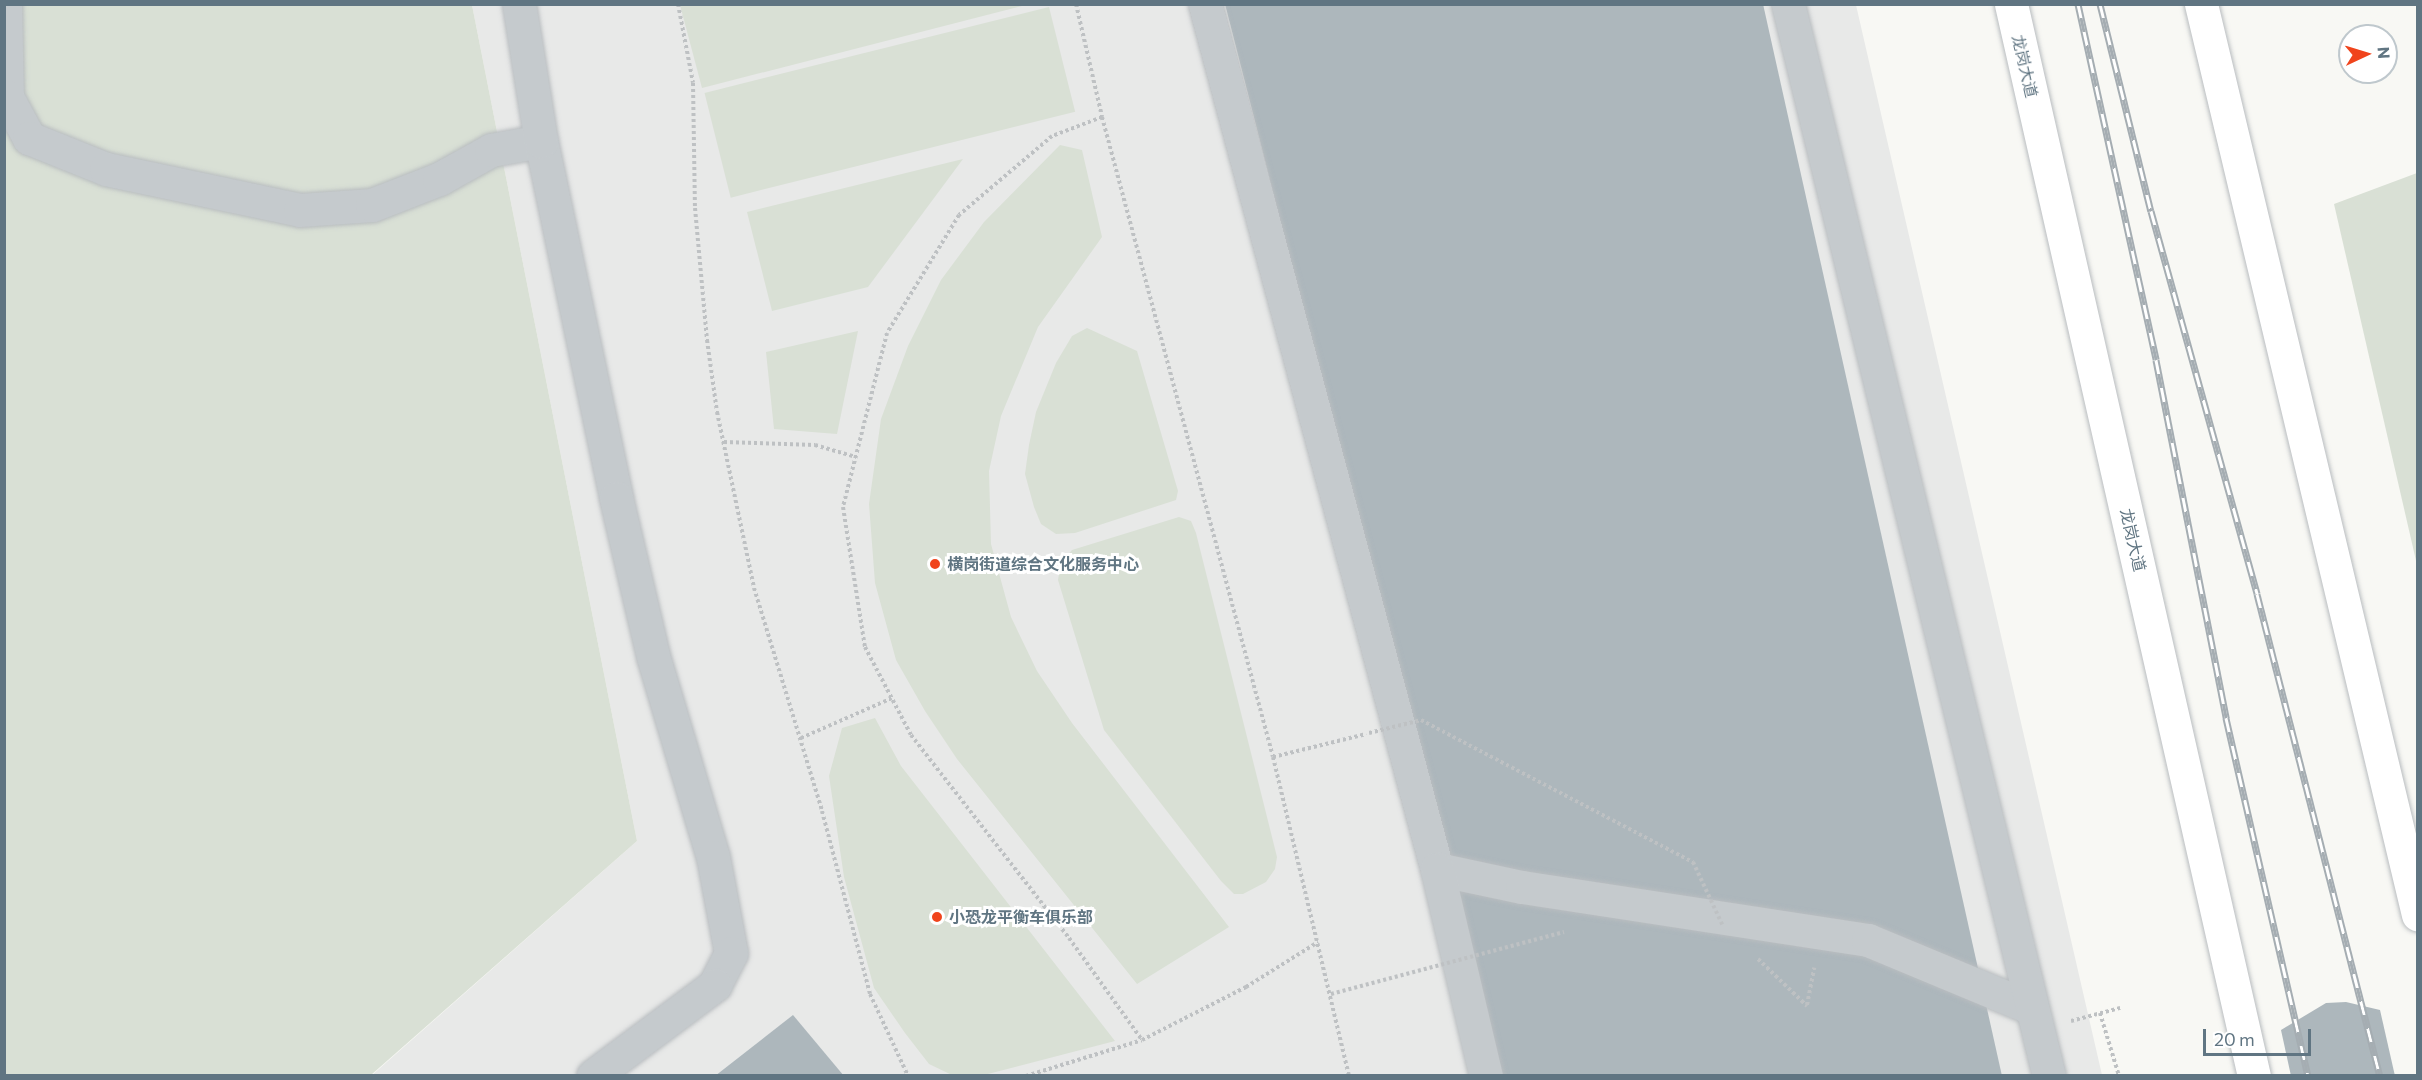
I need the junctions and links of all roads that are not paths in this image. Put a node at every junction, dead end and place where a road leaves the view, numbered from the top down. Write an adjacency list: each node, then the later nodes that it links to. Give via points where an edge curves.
1 (5, 4): 7 (street, via 7,97 29,138 105,169 231,197 312,209 372,205 438,179 490,150)
2 (519, 4): 7 (street)
3 (1205, 4): 8 (street)
4 (1788, 4): 10 (street)
5 (2011, 4): 14 (highway, 龙岗大道)
6 (2201, 4): 9 (highway)
7 (541, 141): 11 (street, via 616,498 653,656 713,857 730,953 715,985)
8 (1437, 869): 10 (street, via 1522,887 1868,940); 12 (street)
9 (2418, 915)
10 (2034, 1018): 13 (street)
11 (592, 1076)
12 (1486, 1076)
13 (2049, 1076)
14 (2254, 1076)

